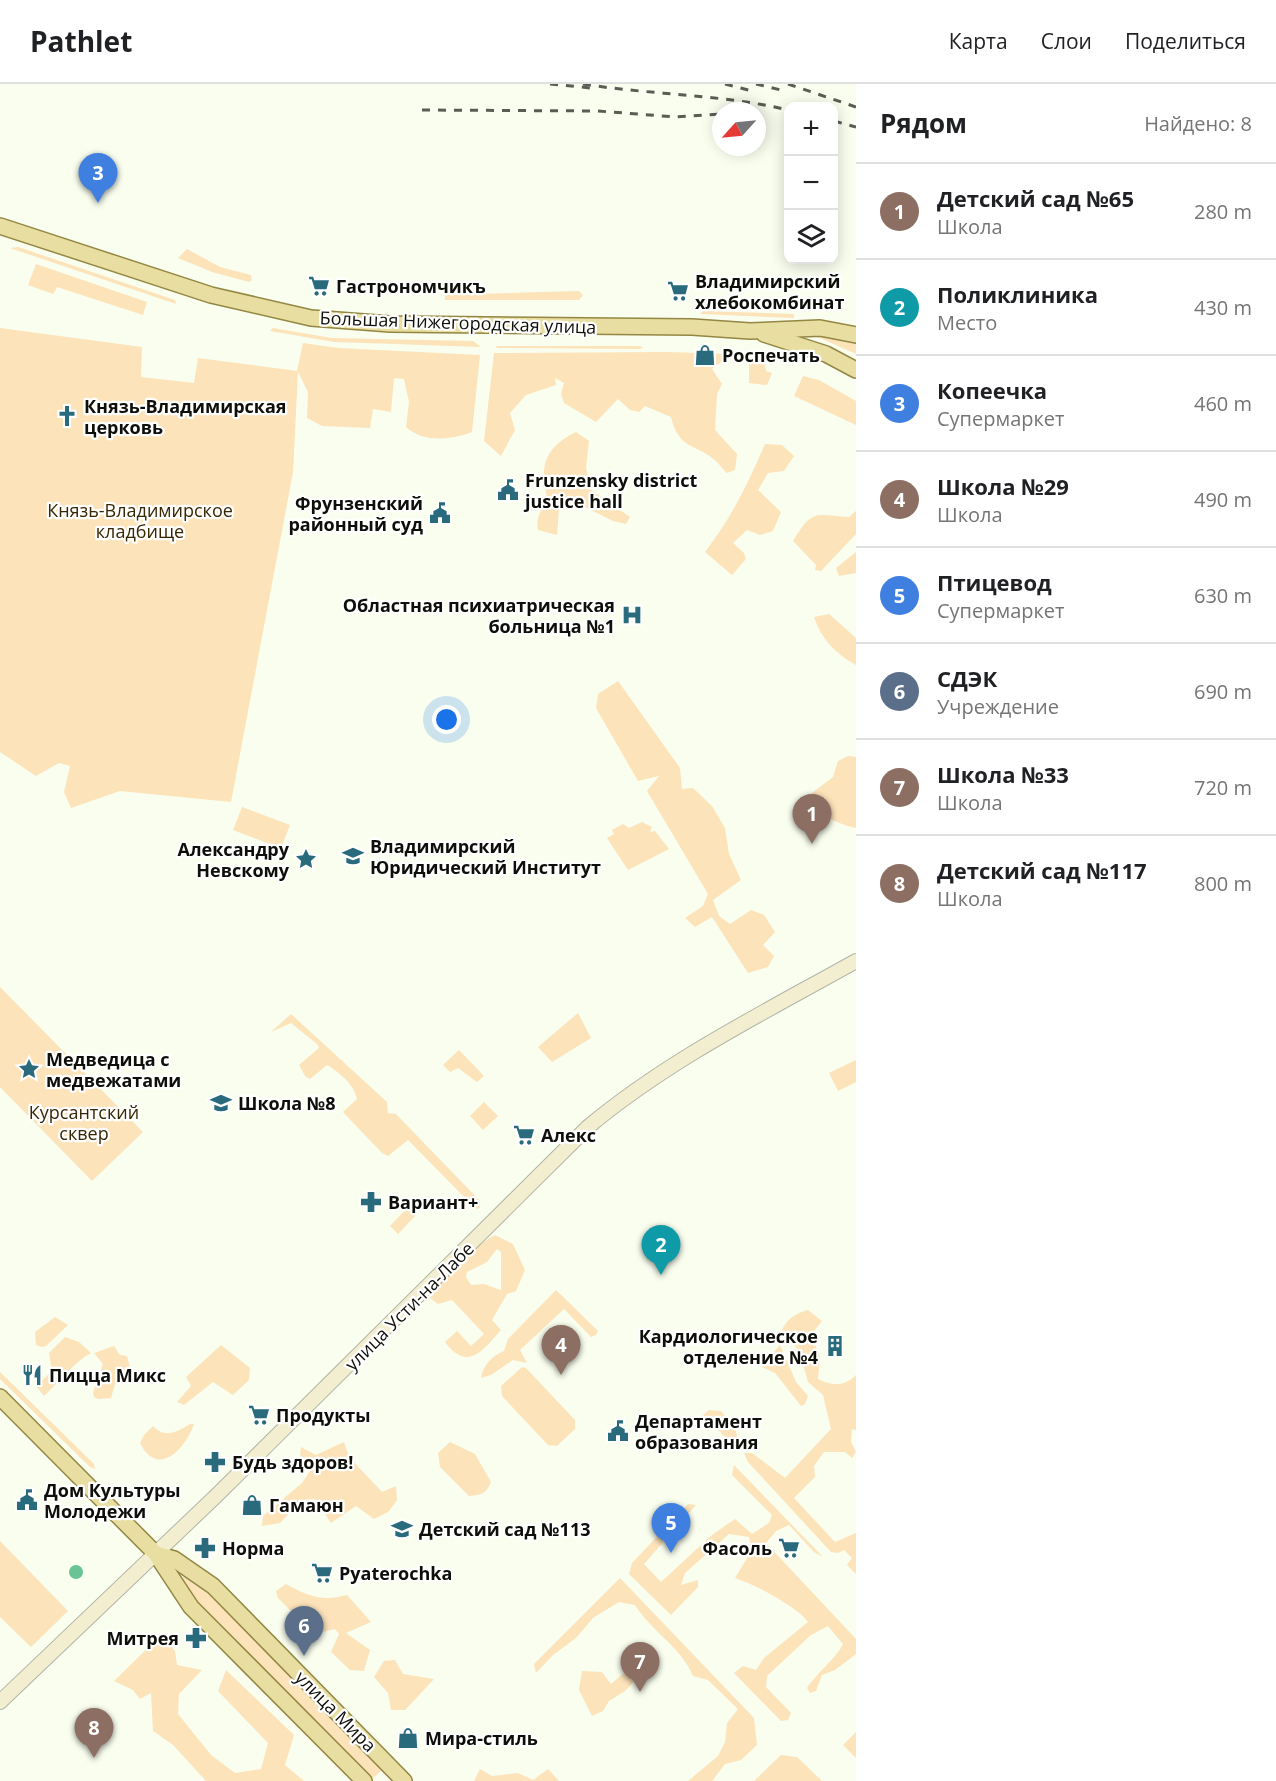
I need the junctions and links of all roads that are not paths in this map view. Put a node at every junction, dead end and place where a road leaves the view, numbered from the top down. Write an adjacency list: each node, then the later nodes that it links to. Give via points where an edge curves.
1 (0, 226): 2 (main road, Большая Нижегородская улица, via 211,295 311,318 390,324)
2 (750, 331): 3 (main road, Большая Нижегородская улица, via 820,328); 4 (main road, Большая Нижегородская улица, via 796,342)
3 (856, 334)
4 (856, 370)
5 (856, 961): 7 (street, улица Усти-на-Лабе, via 622,1098 588,1127)
6 (0, 1398): 7 (main road, улица Мира)
7 (156, 1554): 8 (street, улица Усти-на-Лабе); 9 (main road, улица Мира, via 191,1607); 10 (main road, улица Мира, via 174,1559 213,1586)
8 (0, 1702)
9 (364, 1781)
10 (404, 1781)

